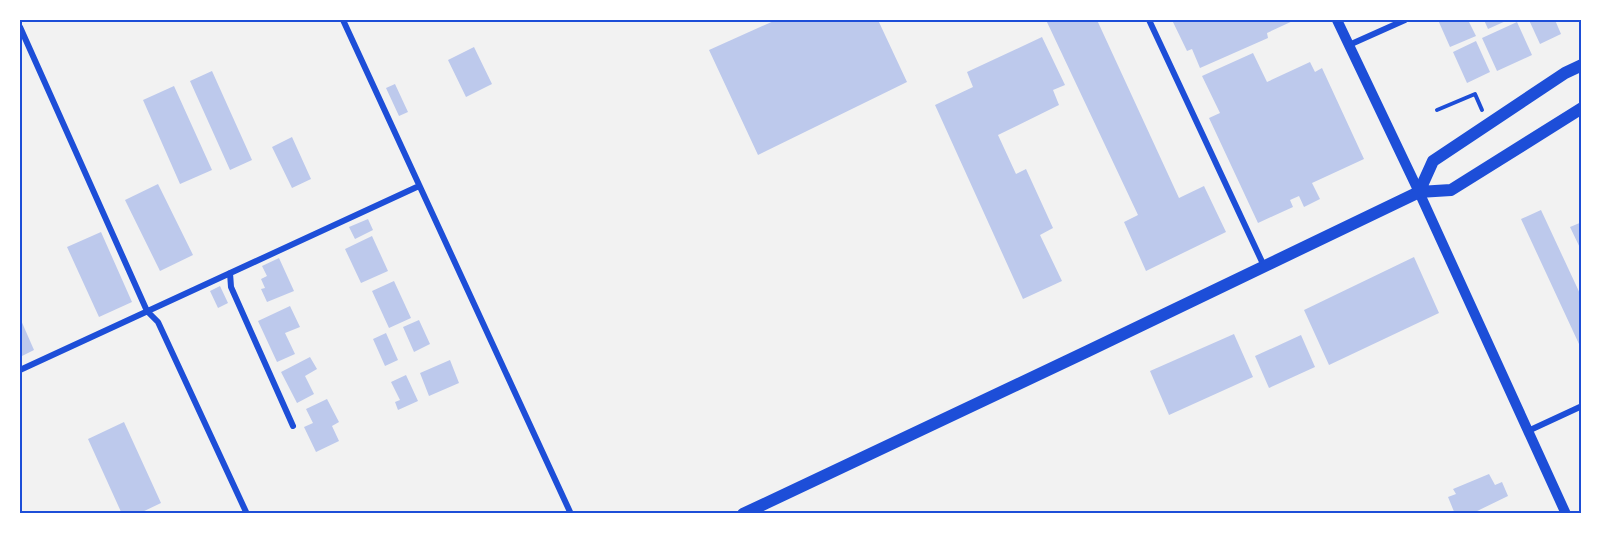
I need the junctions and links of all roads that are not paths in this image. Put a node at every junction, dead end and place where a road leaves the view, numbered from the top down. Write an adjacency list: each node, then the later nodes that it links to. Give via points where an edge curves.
1 (343, 20): 9 (street)
2 (1149, 20): 11 (street)
3 (1337, 20): 6 (street)
4 (1405, 20): 6 (street)
5 (20, 27): 13 (street)
6 (1349, 45): 10 (street)
7 (1581, 65): 10 (main road, via 1433,161)
8 (1581, 108): 10 (main road, via 1451,190)
9 (419, 186): 12 (street); 19 (street)
10 (1419, 192): 11 (main road); 17 (street)
11 (1264, 266): 20 (main road)
12 (230, 273): 13 (street); 16 (street, via 231,287)
13 (147, 311): 14 (street); 18 (street, via 158,322)
14 (20, 370)
15 (1581, 406): 17 (street)
16 (293, 426)
17 (1528, 431): 21 (street)
18 (247, 513)
19 (571, 513)
20 (743, 513)
21 (1566, 513)

